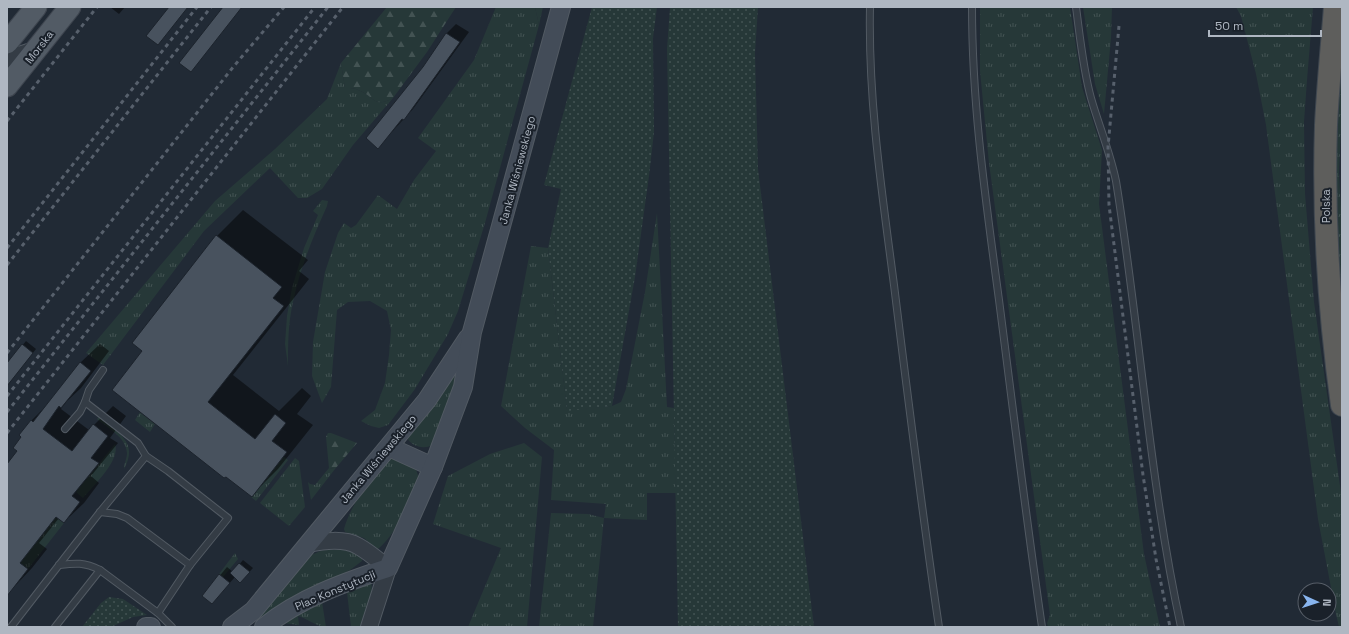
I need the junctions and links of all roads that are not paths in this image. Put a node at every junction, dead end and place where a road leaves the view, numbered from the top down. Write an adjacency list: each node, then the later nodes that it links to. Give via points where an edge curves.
1 (36, 7): 8 (main road)
2 (70, 7): 9 (main road, Morska)
3 (561, 7): 12 (main road, Janka Wiśniewskiego)
4 (870, 7): 34 (lane, via 876,146)
5 (972, 7): 35 (lane, via 978,137)
6 (1076, 7): 36 (lane, via 1086,80 1108,147 1117,187 1152,460)
7 (1335, 7): 15 (highway, Polska, via 1326,124 1326,237)
8 (7, 43)
9 (38, 49): 10 (street); 11 (main road, Morska)
10 (7, 59)
11 (7, 86)
12 (472, 332): 17 (main road, Janka Wiśniewskiego, via 427,400); 19 (main road, Janka Wiśniewskiego, via 463,387)
13 (103, 370): 14 (lane, via 89,390)
14 (85, 402): 16 (lane, via 80,412); 18 (lane, via 138,443)
15 (1342, 405)
16 (64, 429)
17 (389, 447): 19 (main road); 21 (main road, Janka Wiśniewskiego)
18 (146, 456): 20 (lane); 22 (lane, via 228,518)
19 (433, 468): 24 (main road, Janka Wiśniewskiego)
20 (100, 512): 22 (lane, via 127,518); 23 (lane)
21 (308, 544): 24 (street, via 344,541 357,545); 31 (main road, via 253,611)
22 (190, 565): 26 (lane)
23 (59, 566): 25 (lane, via 78,563 91,565); 27 (lane)
24 (388, 568): 32 (main road, Plac Konstytucji, via 316,596 280,615); 33 (street)
25 (100, 570): 26 (lane); 28 (lane)
26 (155, 620): 29 (main road); 30 (lane)
27 (11, 627)
28 (55, 627)
29 (146, 627)
30 (172, 627)
31 (232, 627)
32 (264, 627)
33 (369, 627)
34 (939, 627)
35 (1042, 627)
36 (1181, 627)

